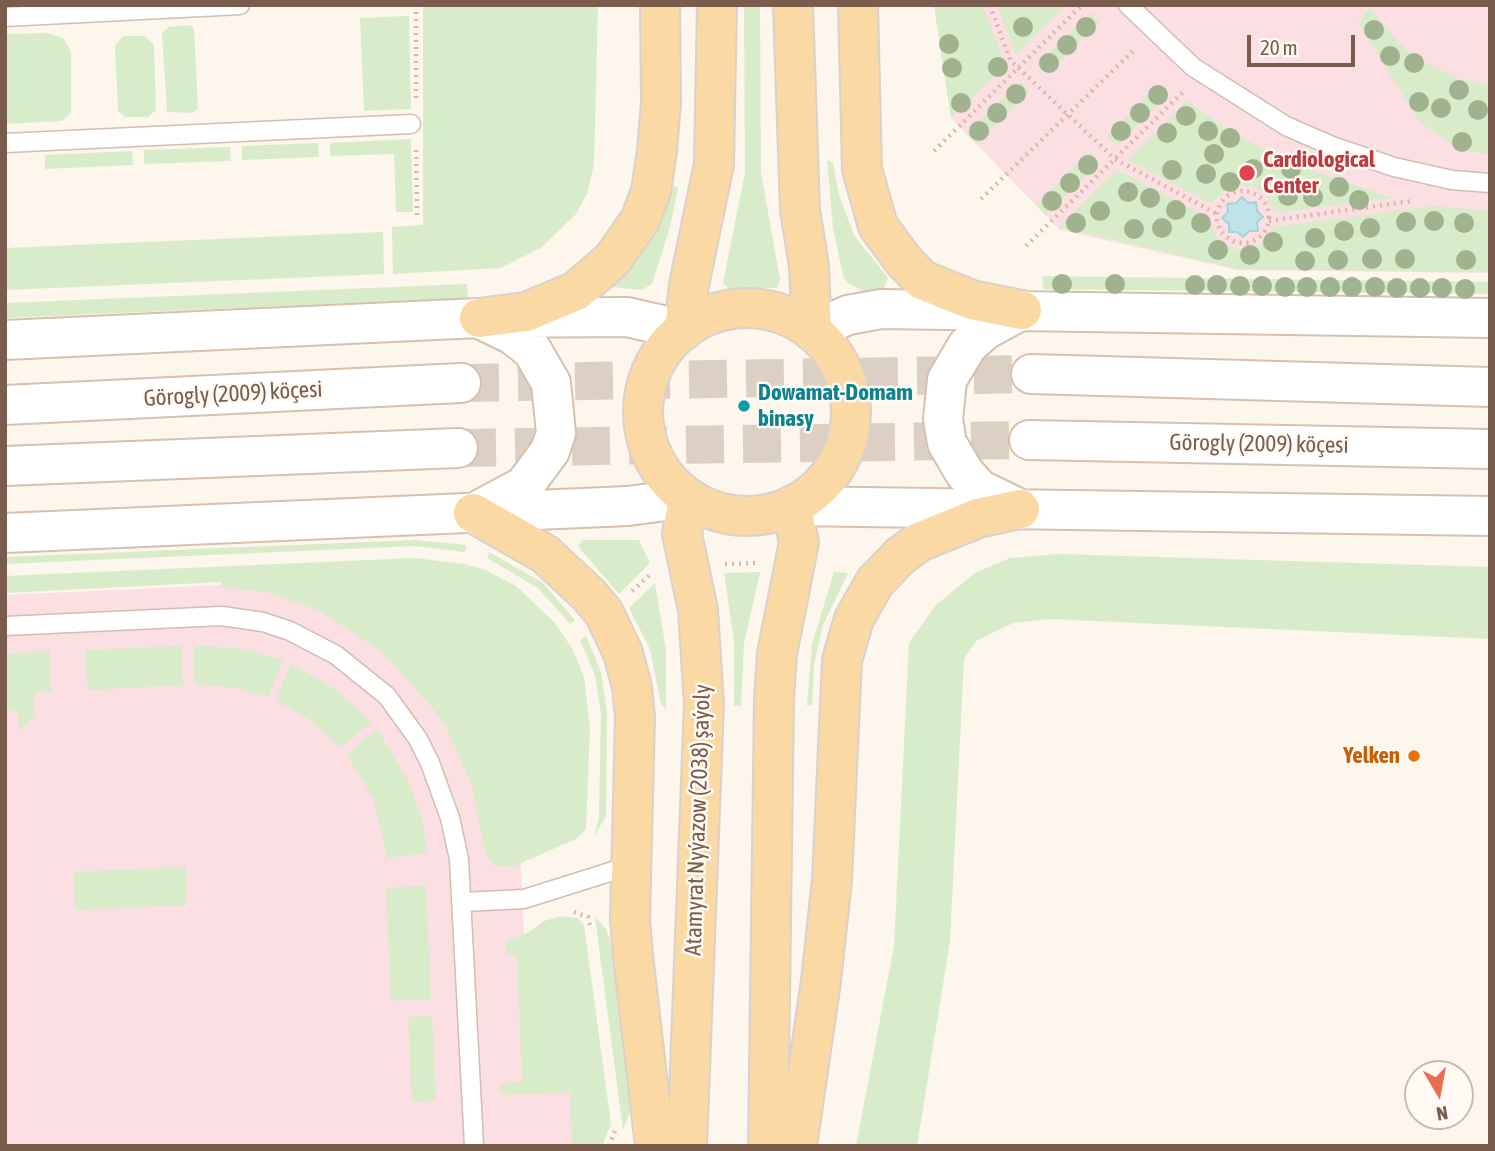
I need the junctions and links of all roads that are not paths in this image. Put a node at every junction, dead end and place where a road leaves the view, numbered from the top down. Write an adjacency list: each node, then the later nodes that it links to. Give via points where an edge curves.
1 (240, 5): 7 (lane)
2 (660, 5): 12 (main road, via 657,151 652,191 640,220 612,260 576,292 526,312)
3 (716, 5): 14 (main road, via 713,164)
4 (793, 5): 15 (main road, via 799,199)
5 (858, 5): 11 (main road, via 862,169 878,226 922,280 972,300)
6 (1128, 5): 10 (lane, via 1203,74 1309,136 1420,173)
7 (5, 17)
8 (411, 124): 9 (lane)
9 (5, 143)
10 (1490, 183)
11 (1022, 310): 13 (main road); 15 (main road, via 881,309 848,315); 27 (main road, via 985,330 967,346 947,380 943,419 947,443 964,472 979,489)
12 (479, 318): 14 (main road, via 627,317); 16 (main road); 28 (main road, via 532,350 551,383 556,433 550,451 524,486)
13 (1490, 318)
14 (684, 330): 15 (main road, via 715,314 749,309 782,315); 25 (main road, via 654,367 643,415 656,461)
15 (812, 331): 26 (main road, via 843,373 849,389 850,424 831,473)
16 (5, 340)
17 (1031, 374): 19 (main road)
18 (461, 383): 20 (main road, Görogly (2009) köçesi)
19 (1490, 387)
20 (5, 405)
21 (1029, 440): 23 (main road, Görogly (2009) köçesi)
22 (458, 448): 24 (main road)
23 (1490, 449)
24 (5, 466)
25 (688, 498): 26 (main road, via 738,515); 28 (main road, via 628,506); 36 (main road, Atamyrat Nyýazow (2038) şaýoly, via 682,534 698,610 704,704)
26 (791, 506): 27 (main road); 37 (main road, via 799,542 777,654 774,699)
27 (1020, 509): 29 (main road); 38 (main road, via 978,518 919,542 875,582 854,619 842,660 832,880)
28 (473, 513): 30 (main road); 32 (main road, via 545,554 589,595 614,633 632,687 635,717)
29 (1490, 516)
30 (5, 533)
31 (5, 626): 33 (lane, via 241,618 290,631 336,655 387,696 418,739 450,818)
32 (632, 865): 33 (lane, via 524,899); 35 (main road, via 633,955)
33 (463, 902): 34 (lane)
34 (474, 1146)
35 (655, 1146)
36 (687, 1146)
37 (768, 1146)
38 (797, 1146)

